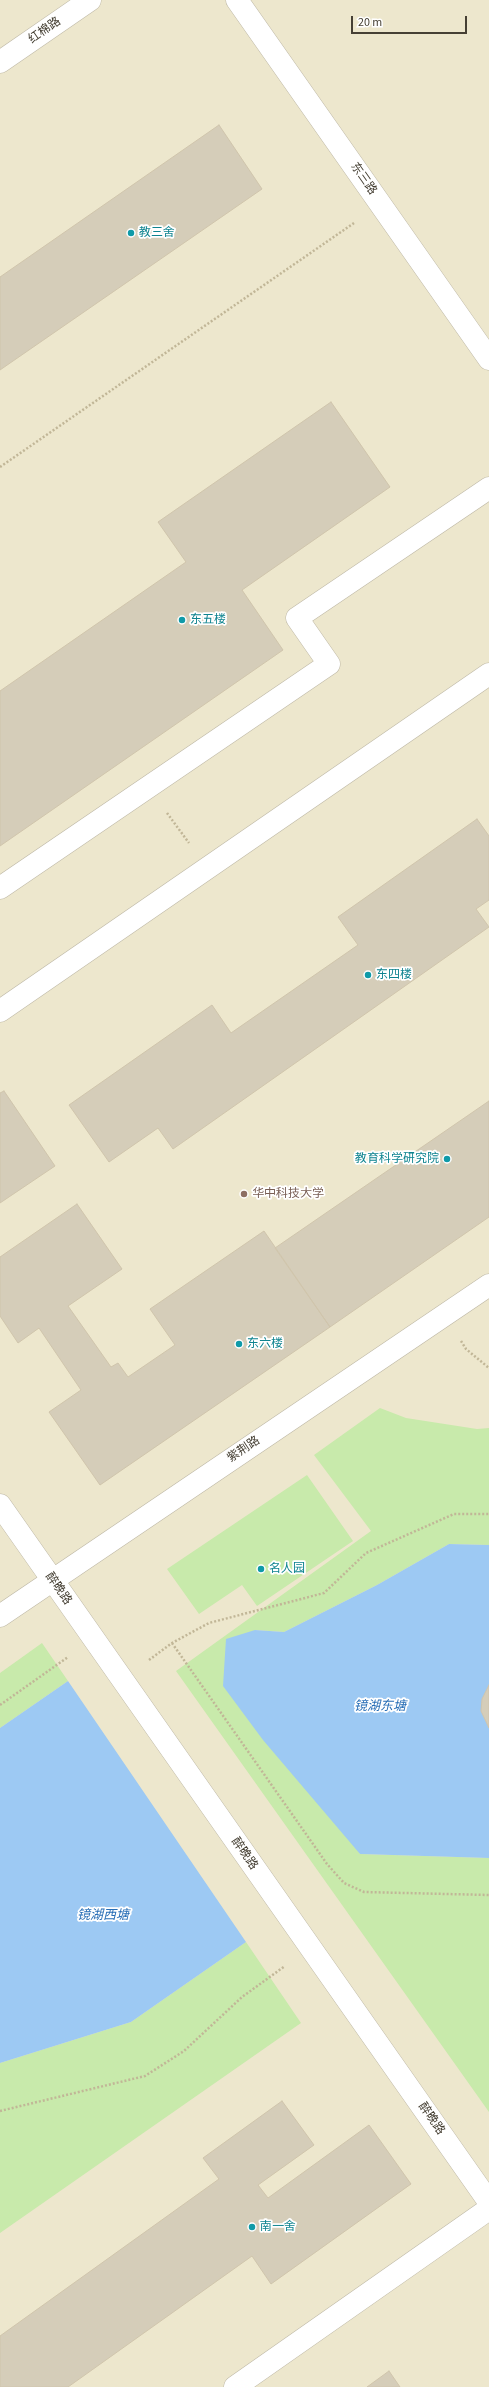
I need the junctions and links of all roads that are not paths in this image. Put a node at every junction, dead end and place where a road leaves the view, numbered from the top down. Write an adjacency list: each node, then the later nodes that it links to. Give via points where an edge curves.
1 (90, 0): 3 (street, 红棉路)
2 (237, 0): 4 (street, 东三路)
3 (0, 62)
4 (489, 359)
5 (489, 488): 7 (street, via 297,618 329,664)
6 (489, 674): 8 (street)
7 (0, 888)
8 (0, 1011)
9 (489, 1285): 11 (street, 紫荆路)
10 (0, 1505): 11 (street, 醉晚路)
11 (52, 1580): 12 (street, 紫荆路); 13 (street, 醉晚路)
12 (0, 1616)
13 (489, 2202)
14 (489, 2209): 15 (street)
15 (235, 2387)

